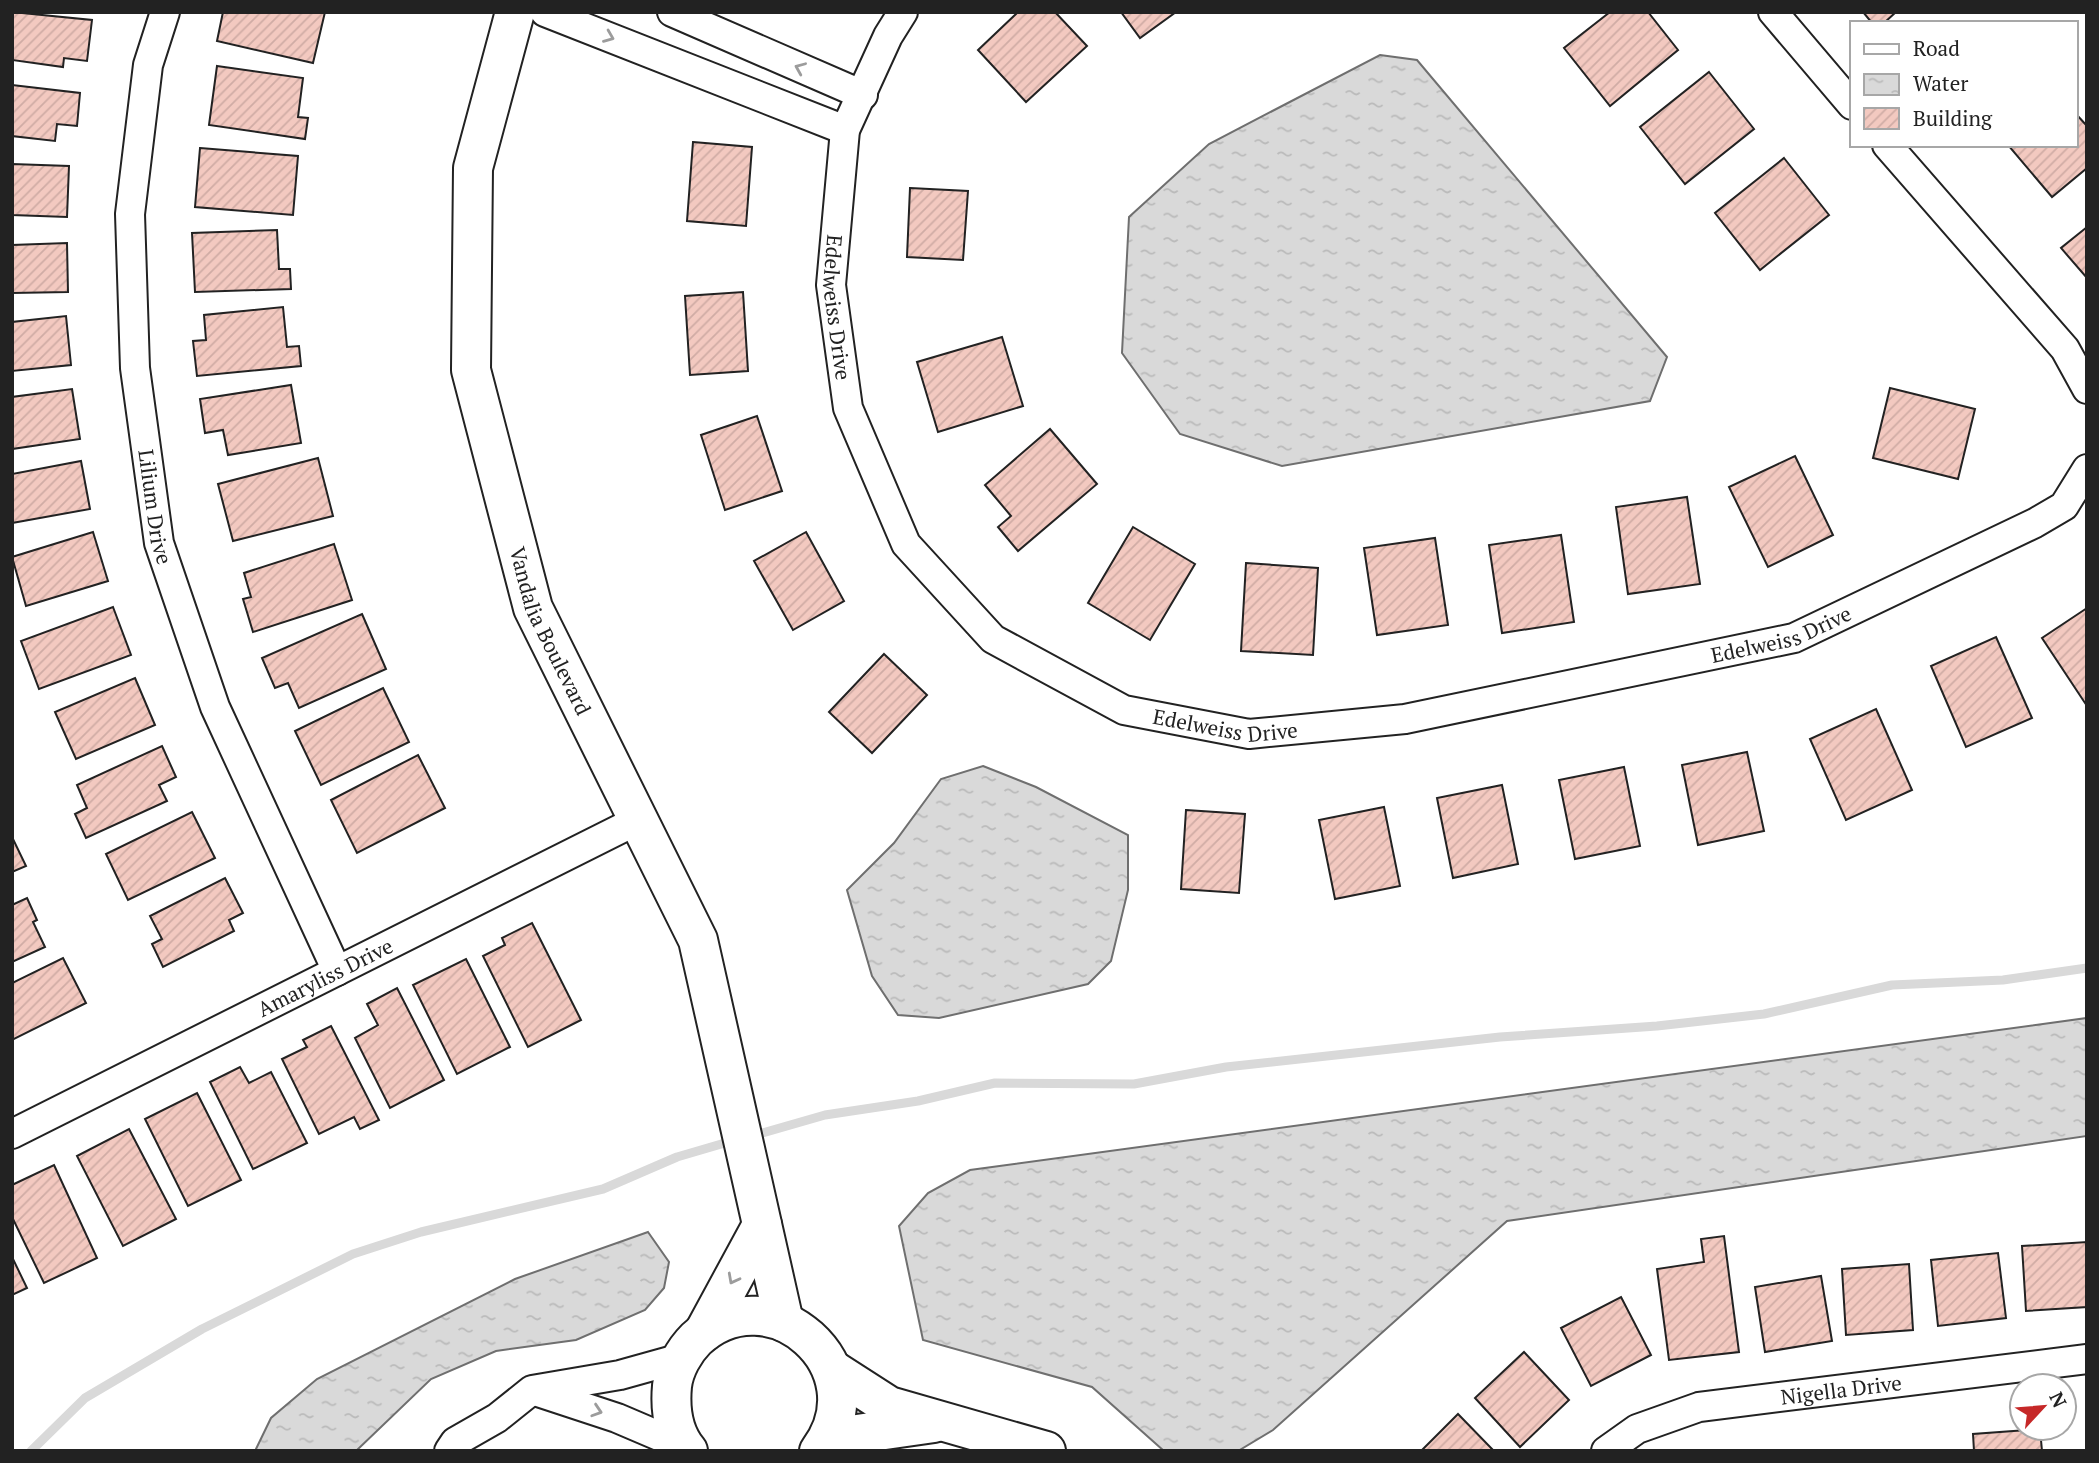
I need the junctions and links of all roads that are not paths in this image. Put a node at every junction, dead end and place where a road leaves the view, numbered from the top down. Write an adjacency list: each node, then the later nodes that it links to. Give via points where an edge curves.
1 (165, 12): 14 (street, Lilium Drive, via 148,65 130,214 135,368 159,543 215,707)
2 (515, 12): 13 (street, Vandalia Boulevard, via 473,168 471,370 533,608)
3 (545, 12): 9 (street, one-way to 9)
4 (672, 12): 7 (street, one-way to 4)
5 (903, 12): 7 (street, Edelweiss Drive)
6 (1773, 12): 8 (street)
7 (863, 95): 9 (street, Edelweiss Drive)
8 (1850, 103)
9 (845, 130): 12 (street, Edelweiss Drive, via 831,285 848,408 906,544 993,639 1124,710 1249,734 1405,719 1794,638 2035,523 2064,506)
10 (1889, 147): 11 (street, via 2065,349)
11 (2087, 389)
12 (2087, 469)
13 (636, 821): 14 (street, Amaryliss Drive); 16 (street, Vandalia Boulevard, via 698,940)
14 (337, 971): 15 (street, Amaryliss Drive)
15 (12, 1134)
16 (762, 1225): 17 (street, Vandalia Boulevard); 18 (street, one-way to 18)
17 (784, 1321): 18 (street, via 757,1316 729,1320); 20 (street, via 813,1341)
18 (693, 1345): 21 (street, via 620,1375); 24 (street, via 673,1380 670,1403 674,1426)
19 (2086, 1367): 27 (street, Nigella Drive, via 1699,1406 1637,1429)
20 (832, 1370): 22 (street, via 889,1406); 23 (street, via 837,1416)
21 (532, 1390): 24 (street, one-way to 24, via 617,1418); 25 (street, via 497,1418 455,1442)
22 (950, 1421): 23 (street); 26 (street)
23 (824, 1444)
24 (686, 1449)
25 (449, 1451)
26 (1046, 1451)
27 (1606, 1451)

